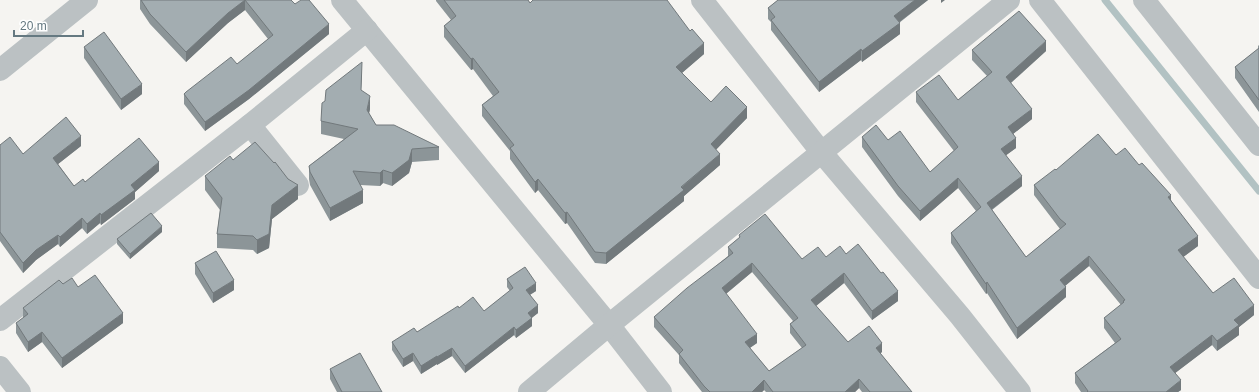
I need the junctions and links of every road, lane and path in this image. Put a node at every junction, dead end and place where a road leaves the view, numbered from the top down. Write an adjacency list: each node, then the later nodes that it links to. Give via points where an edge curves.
1 (87, 0): 8 (street)
2 (342, 0): 7 (street)
3 (702, 0): 11 (street)
4 (1009, 0): 11 (street)
5 (1040, 0): 13 (street)
6 (1144, 0): 10 (street)
7 (367, 30): 9 (street); 15 (street)
8 (0, 70)
9 (250, 125): 12 (street); 14 (street)
10 (1259, 145)
11 (822, 153): 15 (street); 20 (street, via 960,316)
12 (298, 185)
13 (1259, 278)
14 (0, 320)
15 (609, 325): 18 (street); 19 (street)
16 (0, 367): 17 (street)
17 (20, 392)
18 (529, 392)
19 (661, 392)
20 (1020, 392)

